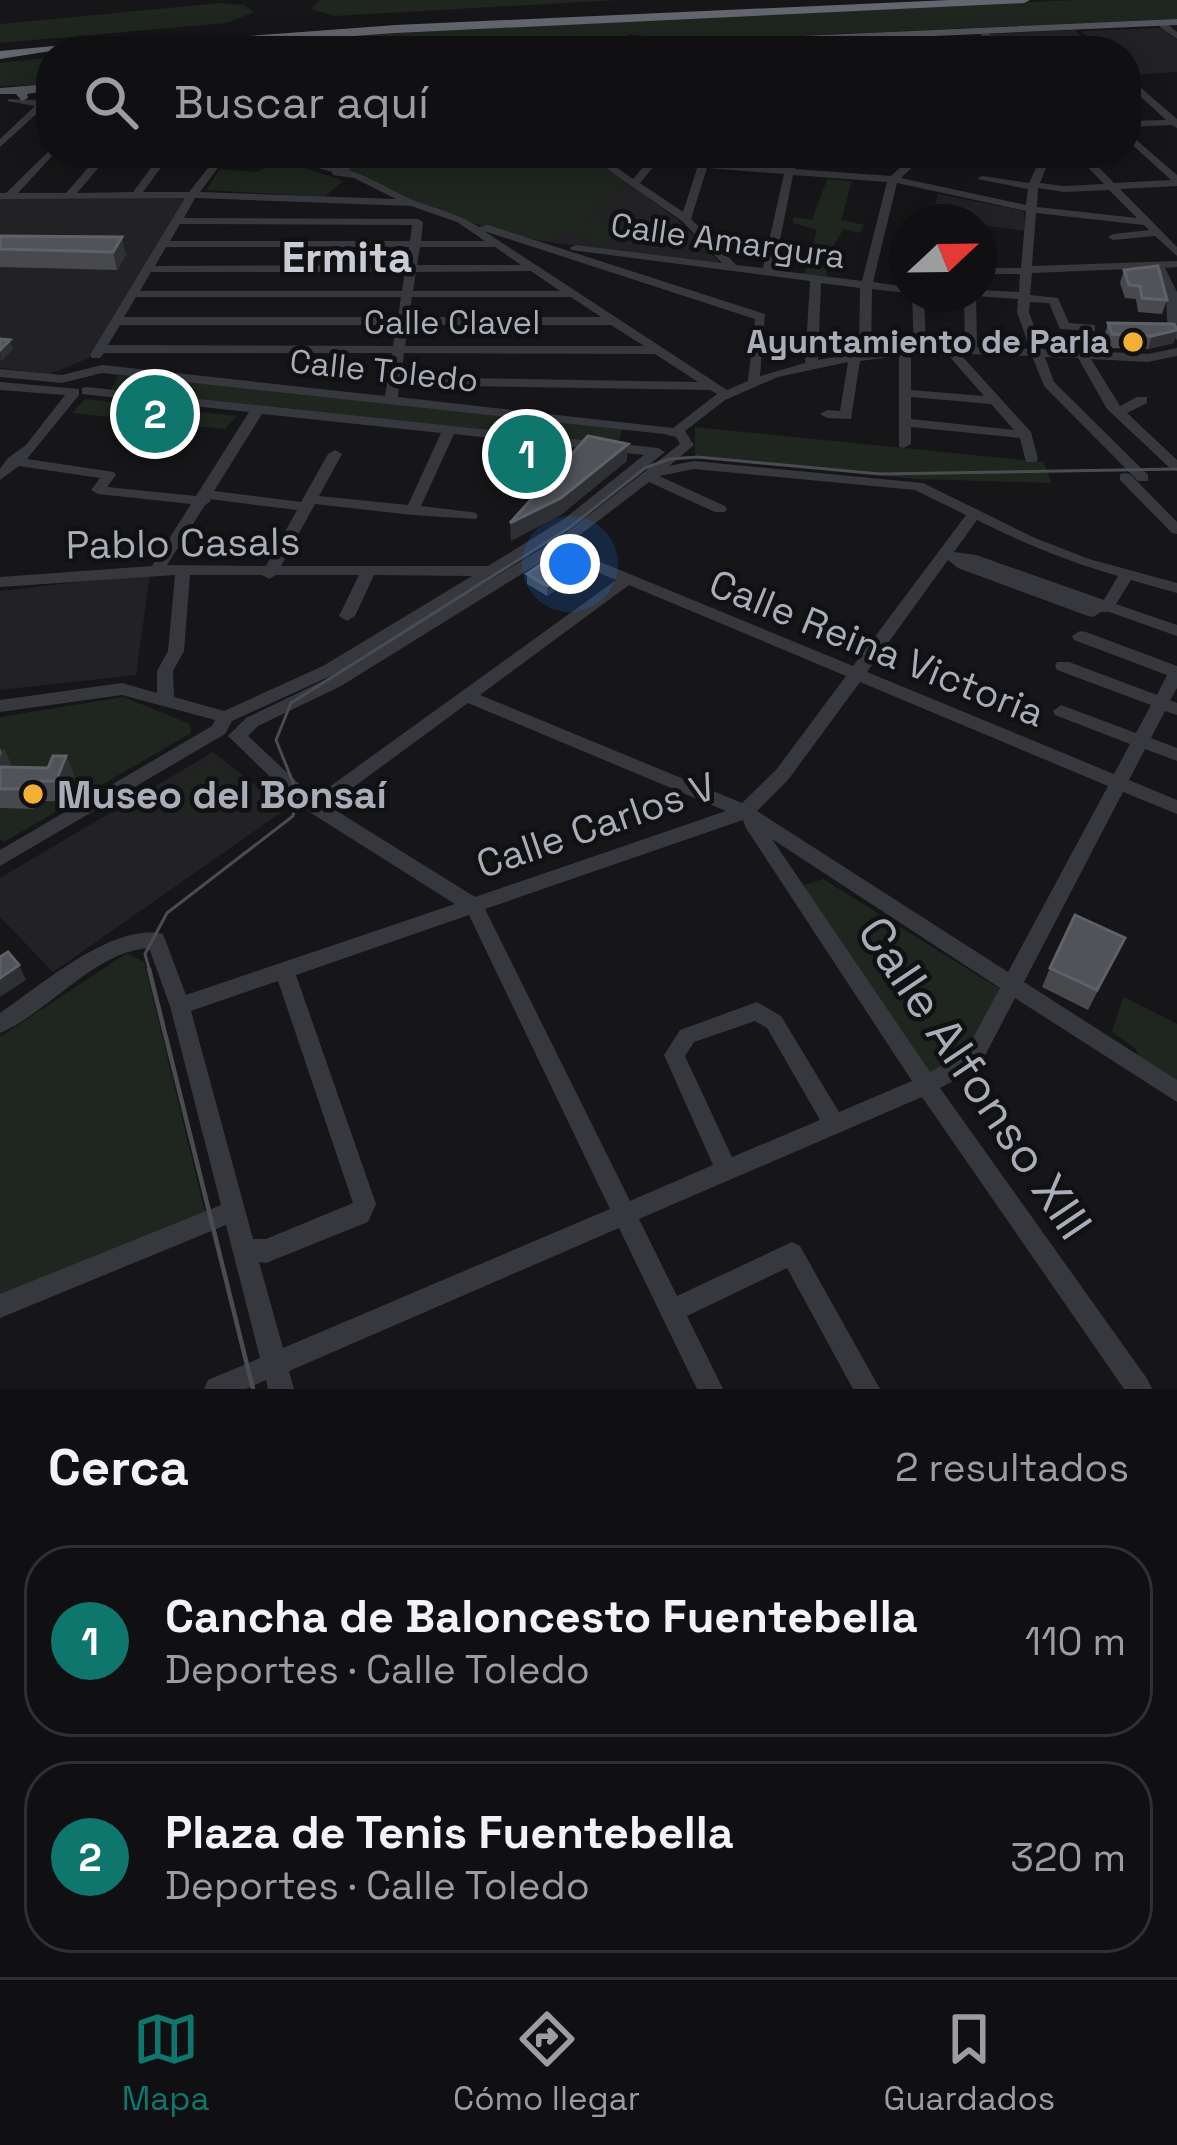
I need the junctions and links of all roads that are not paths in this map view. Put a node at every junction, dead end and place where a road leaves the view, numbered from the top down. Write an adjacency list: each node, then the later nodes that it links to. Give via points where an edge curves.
1 (912, 0): 5 (highway)
2 (1024, 0): 6 (highway)
3 (1172, 24): 4 (main road); 10 (street)
4 (982, 31): 7 (main road); 8 (main road); 9 (street)
5 (229, 36)
6 (300, 36)
7 (885, 36)
8 (907, 36)
9 (987, 36)
10 (1177, 36)
11 (36, 55): 13 (highway)
12 (36, 56): 13 (highway)
13 (0, 58)
14 (0, 91): 16 (main road)
15 (1141, 92): 18 (street)
16 (18, 98)
17 (1141, 98): 18 (street)
18 (1148, 98): 20 (street)
19 (36, 110): 22 (street)
20 (1176, 123): 21 (street)
21 (1141, 124)
22 (0, 144)
23 (1141, 148): 46 (street)
24 (36, 166): 53 (street)
25 (93, 168): 54 (street)
26 (156, 168): 51 (street)
27 (213, 168): 52 (street)
28 (321, 168): 41 (street)
29 (344, 168): 41 (street)
30 (613, 168): 45 (street)
31 (647, 168): 45 (street)
32 (702, 168): 59 (street)
33 (764, 168): 40 (street)
34 (791, 168): 40 (street)
35 (905, 168): 42 (street)
36 (999, 168): 44 (street)
37 (1021, 168): 47 (street)
38 (1042, 168): 48 (street)
39 (1092, 168): 49 (street)
40 (790, 172): 42 (street); 81 (street)
41 (337, 173): 56 (street)
42 (893, 179): 57 (street); 83 (street)
43 (982, 179): 44 (street)
44 (996, 181): 47 (street)
45 (635, 182): 59 (street)
46 (1177, 182): 49 (street)
47 (1015, 184): 48 (street)
48 (1034, 186): 50 (street); 57 (street)
49 (1109, 188): 50 (street); 63 (street)
50 (1082, 189): 58 (street)
51 (136, 195): 52 (street); 54 (street)
52 (192, 195): 55 (street); 61 (street)
53 (4, 196): 54 (street)
54 (69, 196)
55 (287, 199): 56 (street); 62 (street)
56 (412, 203): 60 (street)
57 (1030, 209): 58 (street); 79 (street)
58 (1091, 216): 63 (street)
59 (686, 219): 75 (street)
60 (461, 220): 69 (street); 70 (street)
61 (177, 221): 62 (street); 66 (street)
62 (278, 221): 67 (street); 68 (street, via 418,222)
63 (1144, 222): 64 (street)
64 (1156, 233): 65 (street); 71 (street)
65 (1113, 237)
66 (164, 244): 67 (street); 76 (street)
67 (269, 244): 68 (street); 77 (street)
68 (415, 244): 69 (street); 78 (street)
69 (499, 244): 74 (street)
70 (542, 244): 75 (street, Calle Amargura); 114 (street, via 761,317)
71 (1177, 253)
72 (1177, 264): 73 (street)
73 (1157, 266): 79 (street); 99 (street, via 1172,294)
74 (536, 268): 78 (street); 87 (street)
75 (732, 268): 81 (street, Calle Amargura)
76 (148, 269): 77 (street); 85 (street)
77 (260, 269): 78 (street); 86 (street)
78 (411, 269): 89 (street)
79 (1025, 270): 80 (street); 90 (street)
80 (997, 271)
81 (768, 272): 82 (street, Calle Amargura)
82 (815, 279): 83 (street, Calle Amargura); 111 (street)
83 (866, 286): 84 (street, Calle Amargura); 110 (street)
84 (889, 288)
85 (133, 294): 86 (street); 95 (street)
86 (249, 294): 89 (street); 96 (street)
87 (574, 294): 89 (street); 94 (street)
88 (997, 295): 90 (street)
89 (406, 296): 93 (street)
90 (1025, 297): 97 (street, via 1054,300 1064,326); 106 (street)
91 (916, 312): 108 (street)
92 (974, 312): 104 (street)
93 (403, 321): 94 (street); 96 (street); 102 (street)
94 (615, 321): 103 (street)
95 (117, 322): 96 (street); 100 (street)
96 (239, 322): 101 (street)
97 (1091, 328): 98 (street); 109 (street)
98 (1109, 329)
99 (1177, 336)
100 (100, 350): 101 (street, Calle Clavel); 112 (street)
101 (228, 350): 102 (street, Calle Clavel); 115 (street)
102 (397, 350): 103 (street, Calle Clavel); 116 (street)
103 (659, 350): 119 (street)
104 (971, 350): 105 (street); 106 (street)
105 (951, 351): 108 (street); 122 (street)
106 (1035, 352): 109 (street); 141 (street, via 1070,409)
107 (1177, 352): 109 (street)
108 (913, 353): 110 (street); 120 (street)
109 (1091, 356): 125 (street)
110 (860, 359): 111 (street); 126 (street, via 846,416)
111 (811, 367): 114 (street)
112 (90, 371): 115 (street, Calle Toledo); 118 (street); 118 (street, via 101,378)
113 (0, 373): 118 (street, Calle Toledo)
114 (753, 379): 119 (street)
115 (216, 380): 121 (street, Calle Toledo)
116 (394, 381): 119 (street); 121 (street)
117 (0, 386): 118 (street)
118 (72, 388): 124 (street, Calle Toledo); 136 (street)
119 (718, 389): 128 (street)
120 (907, 393): 122 (street); 127 (street)
121 (391, 399): 128 (street, Calle Toledo)
122 (990, 400): 130 (street)
123 (1142, 400): 125 (street)
124 (256, 412): 129 (street, Calle Toledo); 142 (street)
125 (1119, 412): 137 (street)
126 (827, 414)
127 (904, 422): 130 (street); 131 (street)
128 (673, 431): 132 (street, via 649,436); 133 (street, via 687,442)
129 (448, 432): 132 (street, Calle Toledo); 145 (street)
130 (1026, 435): 135 (street)
131 (904, 444)
132 (653, 450): 133 (street, Calle Toledo); 152 (street, via 569,522)
133 (679, 451): 138 (street)
134 (335, 454): 143 (street)
135 (1031, 459)
136 (13, 461): 139 (street); 142 (street, via 109,475 98,490)
137 (1176, 464)
138 (653, 475): 144 (street); 146 (street, via 694,465 919,486); 149 (street)
139 (0, 476)
140 (1125, 477): 148 (street)
141 (1143, 478)
142 (205, 497): 143 (street); 151 (street)
143 (308, 502): 145 (street); 156 (street)
144 (720, 508)
145 (412, 511): 147 (street)
146 (975, 514): 150 (street, Calle Carlos V, via 952,538); 155 (street)
147 (471, 516)
148 (1177, 530)
149 (553, 548): 157 (street, Calle Reina Victoria); 174 (street, via 335,682)
150 (951, 556): 160 (street); 167 (street, Calle Carlos V)
151 (157, 570): 153 (street, Pablo Casals); 158 (street, Pablo Casals)
152 (491, 571): 154 (street, Pablo Casals); 174 (street)
153 (183, 573): 156 (street, Pablo Casals); 165 (street, via 176,651)
154 (368, 573): 156 (street, Pablo Casals); 161 (street)
155 (1128, 573): 159 (street); 160 (street)
156 (269, 574)
157 (626, 580): 167 (street, Calle Reina Victoria); 169 (street)
158 (0, 582)
159 (1177, 588)
160 (1099, 608): 162 (street)
161 (347, 616)
162 (1177, 631)
163 (1080, 636): 166 (street)
164 (1063, 666): 172 (street)
165 (166, 671): 168 (street); 170 (street)
166 (1177, 673): 172 (street)
167 (857, 676): 177 (street, Calle Reina Victoria); 180 (street, Calle Carlos V)
168 (122, 688): 170 (street); 171 (street)
169 (465, 695): 178 (street, via 330,794); 180 (street)
170 (166, 702): 174 (street)
171 (0, 706)
172 (1168, 706): 175 (street)
173 (1061, 711): 175 (street)
174 (234, 724): 178 (street); 181 (street)
175 (1140, 742): 176 (street); 177 (street)
176 (1177, 755)
177 (1120, 784): 179 (street, Calle Reina Victoria); 184 (street)
178 (306, 801): 182 (street)
179 (1177, 807)
180 (745, 812): 182 (street, Calle Carlos V); 184 (street); 187 (street, Calle Alfonso XIII)
181 (0, 859)
182 (474, 906): 183 (street, Calle Carlos V); 192 (street)
183 (284, 970): 185 (street, Calle Carlos V); 193 (street, via 365,1204 359,1214 266,1251)
184 (1012, 987): 187 (street, via 972,1060); 188 (street)
185 (180, 1006): 186 (street, via 156,940 140,937); 191 (street)
186 (0, 1024)
187 (926, 1085): 189 (street); 200 (street, Calle Alfonso XIII)
188 (1177, 1092)
189 (834, 1124): 190 (street); 190 (street, via 774,1022 757,1011 686,1036 674,1055)
190 (726, 1169): 192 (street)
191 (234, 1211): 193 (street); 194 (street)
192 (625, 1215): 195 (street); 196 (street)
193 (245, 1250): 196 (street)
194 (0, 1306)
195 (673, 1310): 198 (street); 199 (street, via 792,1254)
196 (278, 1377): 197 (street)
197 (217, 1389)
198 (710, 1389)
199 (867, 1389)
200 (1139, 1389)

